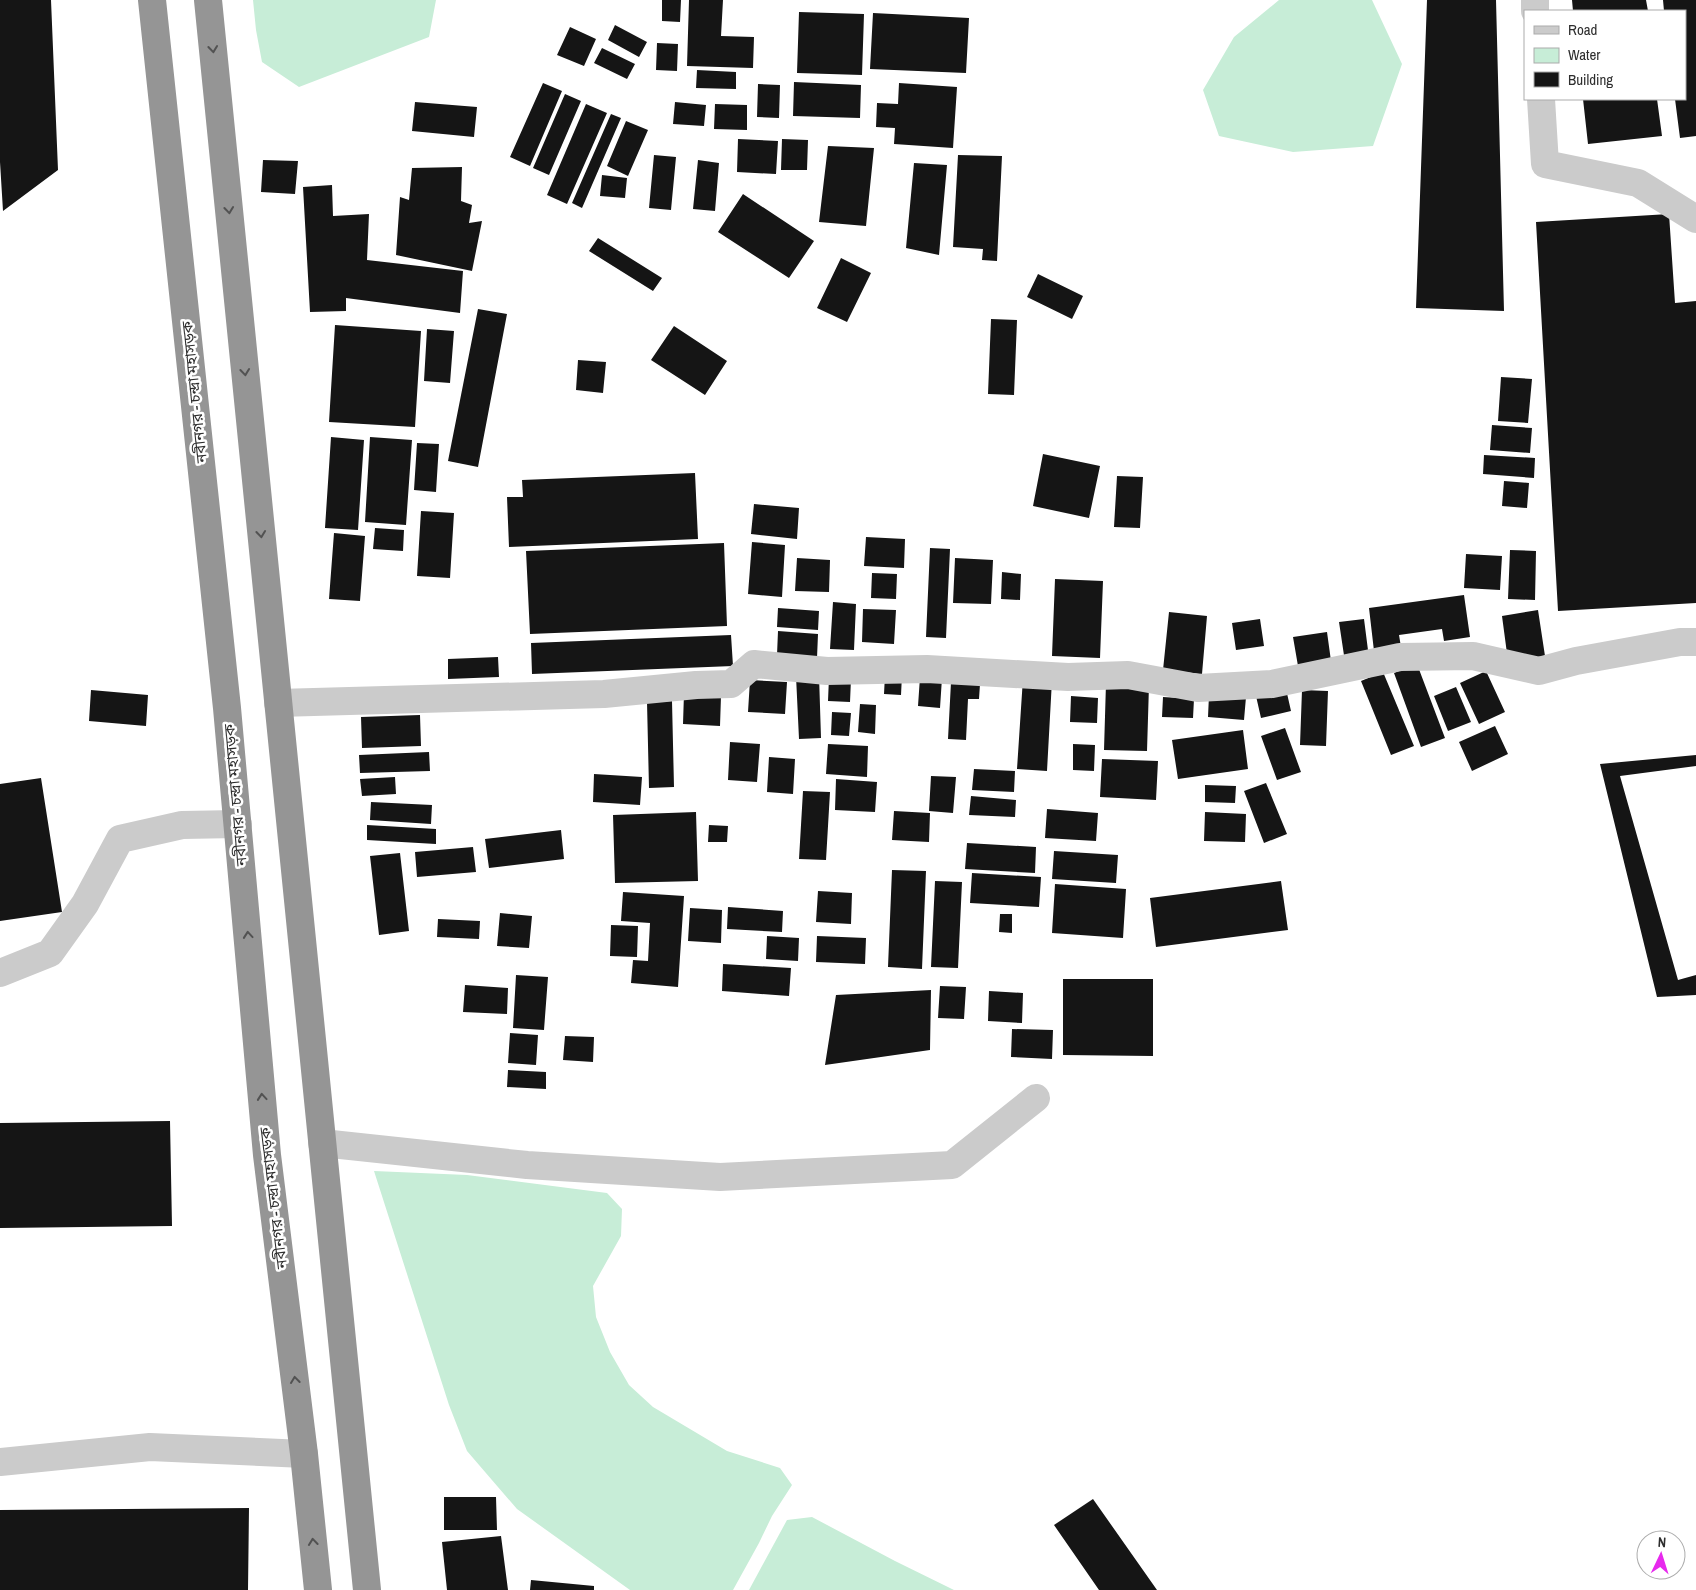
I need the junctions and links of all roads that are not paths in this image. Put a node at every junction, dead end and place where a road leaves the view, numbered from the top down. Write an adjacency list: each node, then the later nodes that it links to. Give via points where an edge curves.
1 (152, 0): 7 (highway, নবীনগর - চন্দ্রা মহাসড়ক)
2 (208, 0): 6 (highway, one-way to 6)
3 (1541, 100): 4 (street, via 1545,164 1638,183)
4 (1696, 219)
5 (1696, 642): 6 (street, via 1680,642 1539,670 1473,656 1400,657 1272,684 1198,688 1128,675 1068,677 927,669 827,671 754,664 731,684 604,694)
6 (278, 703): 10 (highway)
7 (238, 824): 8 (street, via 182,825 120,839 85,904 50,953); 11 (highway, নবীনগর - চন্দ্রা মহাসড়ক, one-way to 7, via 267,1155)
8 (0, 973)
9 (1036, 1098): 10 (street, via 952,1165 720,1177 527,1165)
10 (322, 1143): 14 (highway)
11 (304, 1454): 12 (street, via 150,1447); 13 (highway, নবীনগর - চন্দ্রা মহাসড়ক, one-way to 11)
12 (0, 1462)
13 (318, 1590)
14 (367, 1590)

